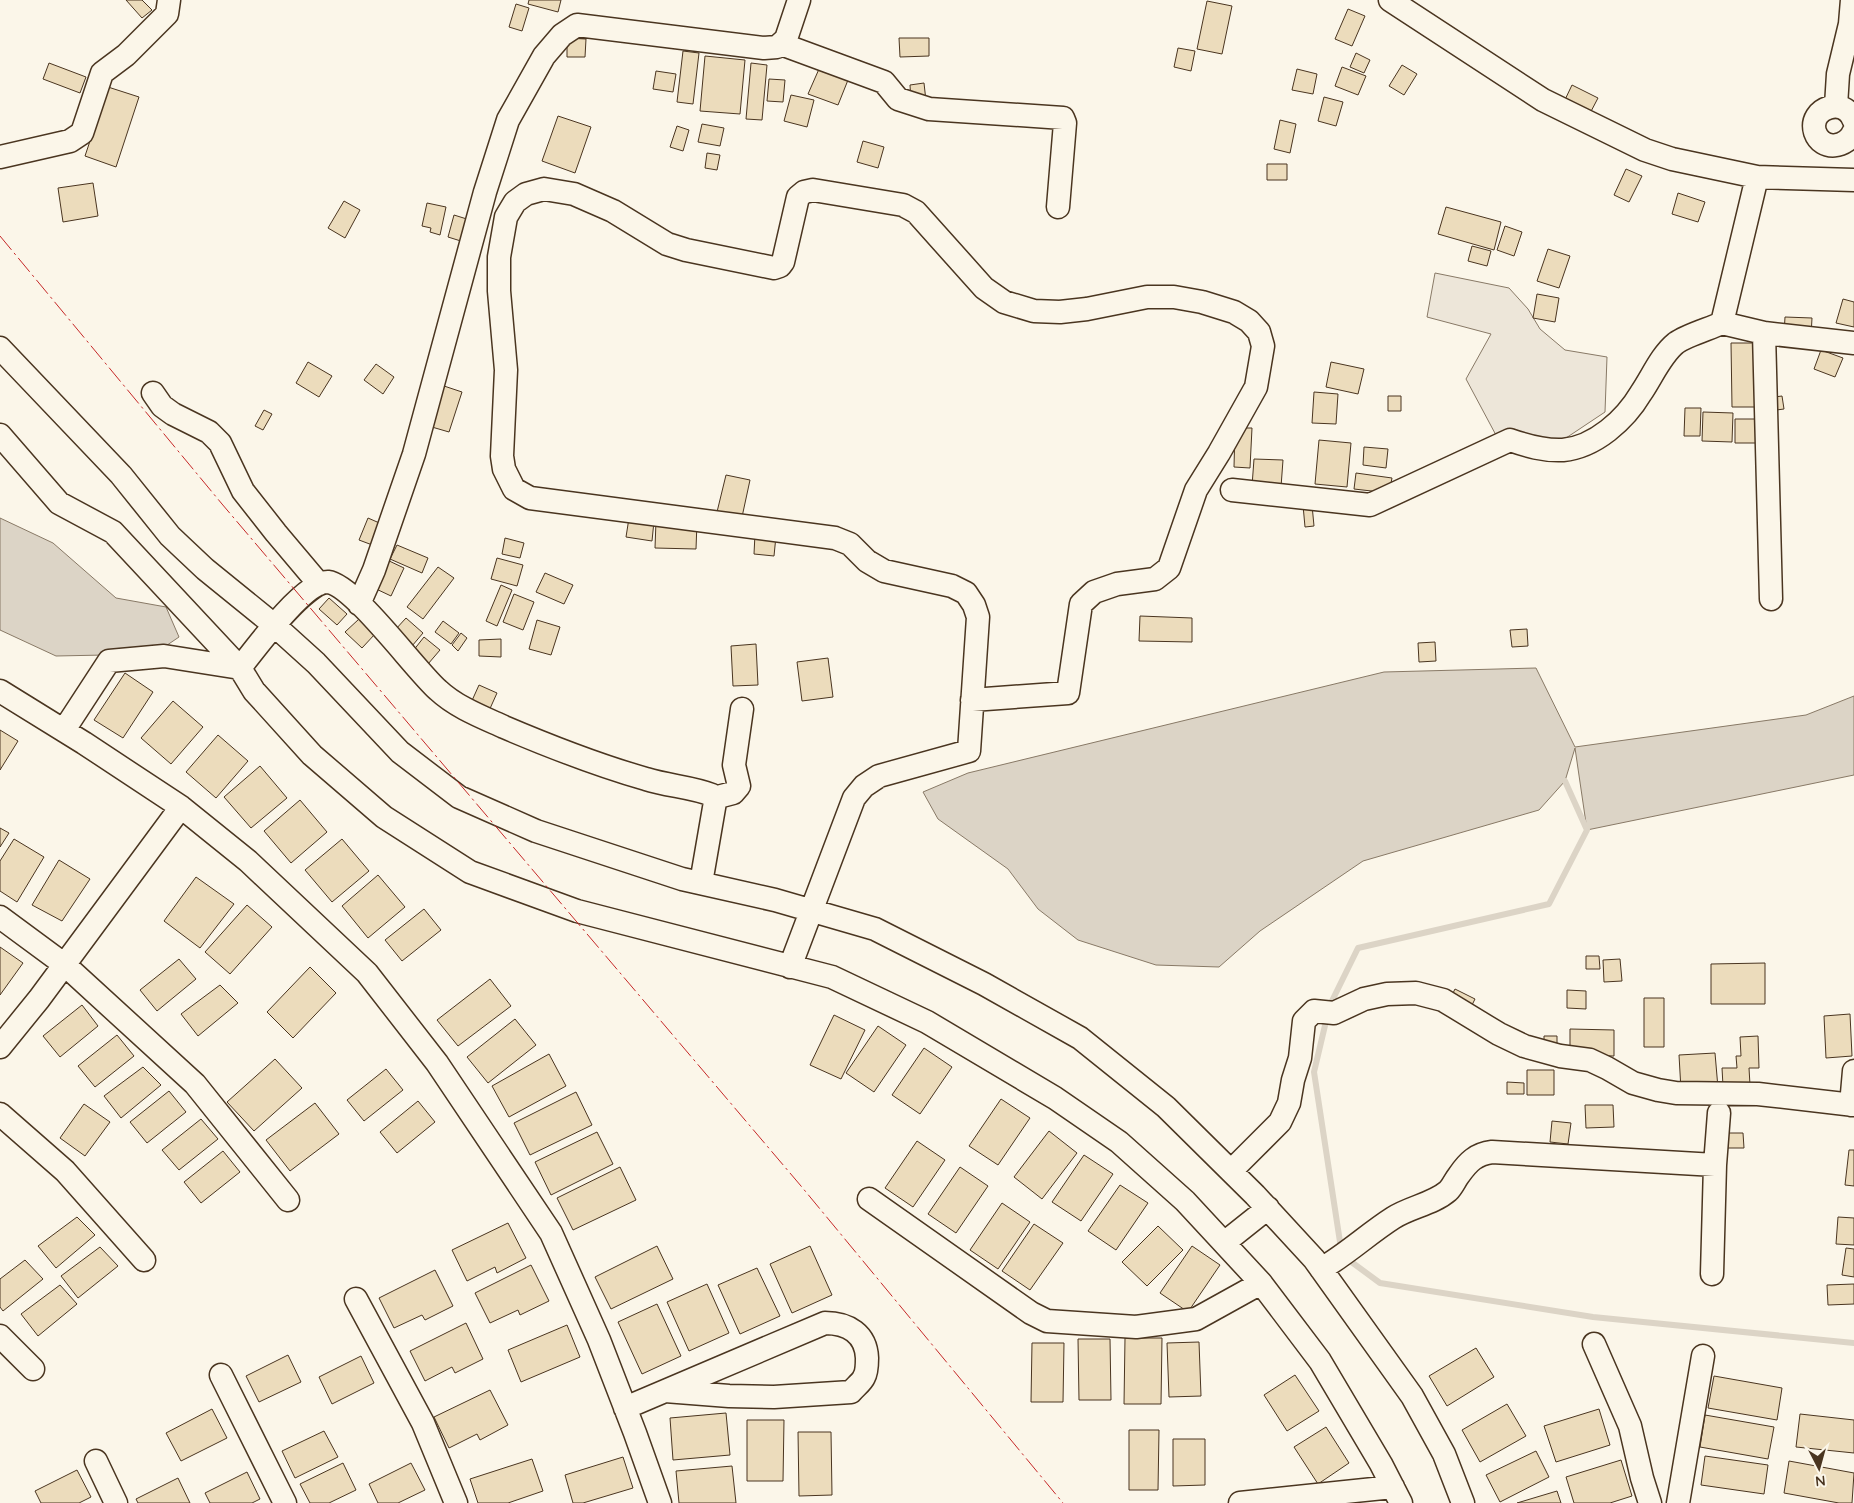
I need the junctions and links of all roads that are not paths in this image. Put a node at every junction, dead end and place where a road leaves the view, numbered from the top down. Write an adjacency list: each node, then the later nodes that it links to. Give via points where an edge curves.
1 (169, 0): 10 (street, via 167,14 126,55 102,73 82,133 70,141)
2 (799, 0): 5 (street, via 786,39)
3 (1390, 0): 11 (street, via 1543,100 1619,138 1672,159)
4 (1852, 0): 6 (street, via 1838,74)
5 (781, 44): 13 (street, via 884,82 898,99 913,105 929,109 1063,118); 23 (street, via 764,48 577,25 562,35 544,56 508,120 485,192 414,454)
6 (1836, 106): 7 (street, via 1848,111); 9 (street, via 1824,109 1815,126 1824,142)
7 (1854, 121)
8 (1854, 131): 9 (street, via 1848,141)
9 (1836, 146): 12 (street)
10 (0, 156)
11 (1757, 178): 12 (street); 14 (street)
12 (1846, 180)
13 (1058, 207)
14 (1722, 323): 15 (street); 20 (street, via 1677,342 1635,403 1613,427 1584,445 1563,450 1541,449 1510,440 1370,505)
15 (1764, 333): 16 (street); 22 (street)
16 (1854, 343)
17 (0, 348): 24 (street, via 121,475 170,536)
18 (153, 393): 21 (street, via 172,414 209,432 220,444 243,492 276,534)
19 (0, 435): 25 (street, via 59,503 113,532)
20 (1232, 490)
21 (305, 595): 23 (street, via 327,582); 24 (street)
22 (1771, 599)
23 (359, 604): 30 (street, via 438,690 456,703 559,751 648,780 707,793)
24 (274, 625): 25 (street); 32 (street, via 316,663 400,752 459,796 536,831)
25 (240, 668): 29 (street, via 164,656 110,661); 36 (street, via 254,691 312,755 384,817 470,872 577,911)
26 (0, 691): 29 (street)
27 (972, 700): 27 (street, via 978,617 966,593 952,586 884,571 867,561 850,544 835,538 530,498 514,489 504,469 502,456 506,370 498,292 506,217 515,202 526,194 544,189 574,194 613,211 667,244 774,268 784,262 798,197 804,192 813,190 867,199 916,212 984,288 1004,302 1034,311 1060,312 1147,297 1174,297 1234,312 1260,332 1263,346 1256,387 1196,490 1169,568 1155,579 1118,584 1094,592 1081,604 1068,693); 33 (street, via 969,751 879,776 854,798)
28 (742, 709): 30 (street, via 734,765 739,786 733,793)
29 (64, 730): 31 (street)
30 (714, 798): 32 (street)
31 (181, 807): 35 (street); 59 (street, via 248,861 367,973 437,1063 551,1233)
32 (701, 883): 33 (street)
33 (812, 910): 36 (street); 43 (street, via 875,929 984,984 1080,1038 1166,1107)
34 (0, 917): 35 (street)
35 (65, 965): 37 (street); 45 (street, via 195,1084)
36 (790, 967): 47 (street, via 832,977 927,1022 1055,1098 1119,1142 1185,1201)
37 (0, 1046)
38 (1854, 1071): 39 (street)
39 (1853, 1105): 43 (street, via 1758,1094 1658,1090 1633,1084 1590,1060 1524,1046 1443,1000 1416,993 1387,994 1304,1021 1300,1058 1289,1103 1280,1122)
40 (1719, 1113): 42 (street)
41 (0, 1114): 48 (street, via 65,1171)
42 (1715, 1166): 49 (street, via 1492,1152 1481,1154 1472,1159 1444,1195 1394,1217); 50 (street)
43 (1231, 1171): 46 (street)
44 (869, 1199): 51 (street, via 1047,1321 1136,1327 1196,1318)
45 (288, 1200)
46 (1268, 1208): 47 (street); 49 (street)
47 (1224, 1243): 51 (street)
48 (144, 1260)
49 (1330, 1264): 67 (street, via 1412,1396 1444,1454)
50 (1712, 1274)
51 (1260, 1283): 61 (street, via 1320,1361)
52 (356, 1299): 64 (street, via 423,1423)
53 (0, 1336): 56 (street)
54 (1594, 1344): 68 (street, via 1630,1426)
55 (1703, 1356): 69 (street)
56 (33, 1369)
57 (221, 1375): 63 (street)
58 (665, 1391): 58 (street, via 825,1323 848,1327 861,1338 866,1351 865,1377 851,1392 774,1397); 59 (street)
59 (625, 1408): 65 (street)
60 (96, 1461): 62 (street)
61 (1397, 1495): 66 (street)
62 (116, 1503)
63 (285, 1503)
64 (456, 1503)
65 (660, 1503)
66 (1240, 1503)
67 (1463, 1503)
68 (1650, 1503)
69 (1678, 1503)

